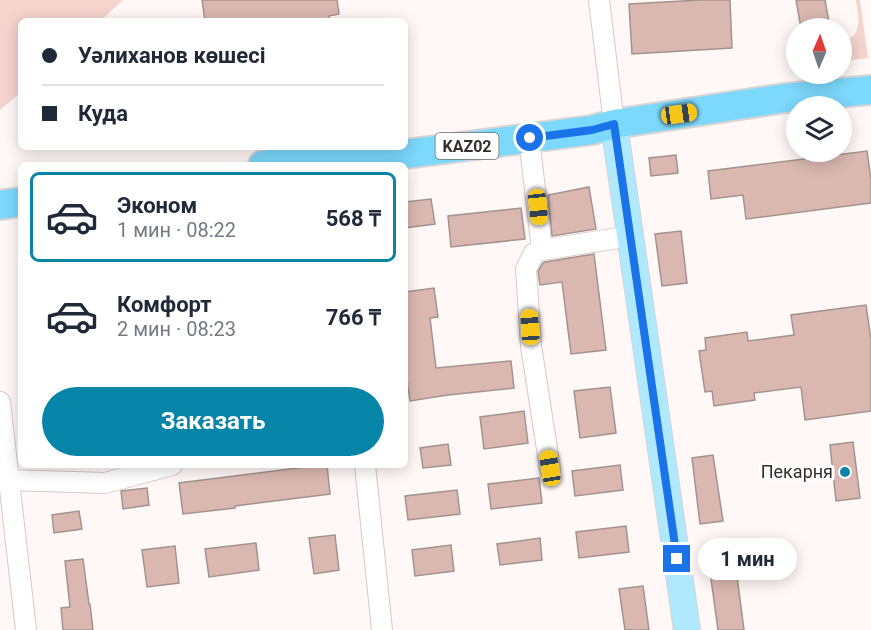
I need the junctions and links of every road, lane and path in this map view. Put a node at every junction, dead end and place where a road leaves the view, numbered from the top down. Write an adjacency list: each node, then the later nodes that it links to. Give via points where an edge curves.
1 (598, 0): 3 (street)
2 (871, 90): 3 (highway, KАZ02, via 785,98)
3 (614, 124): 4 (highway, KАZ02); 5 (highway, KАZ02, via 593,123); 13 (main road)
4 (530, 138): 8 (highway, KАZ02); 14 (street)
5 (408, 147)
6 (381, 150): 7 (highway, KАZ02)
7 (287, 162)
8 (342, 162)
9 (18, 195): 10 (highway)
10 (0, 198)
11 (18, 202): 12 (highway)
12 (0, 205)
13 (630, 236): 14 (street); 22 (main road)
14 (542, 250): 18 (street, via 534,254 526,269 531,346)
15 (0, 402): 19 (street)
16 (161, 468): 19 (street, via 105,483)
17 (364, 468): 21 (street)
18 (550, 468)
19 (4, 480): 20 (street)
20 (26, 630)
21 (382, 630)
22 (687, 630)

